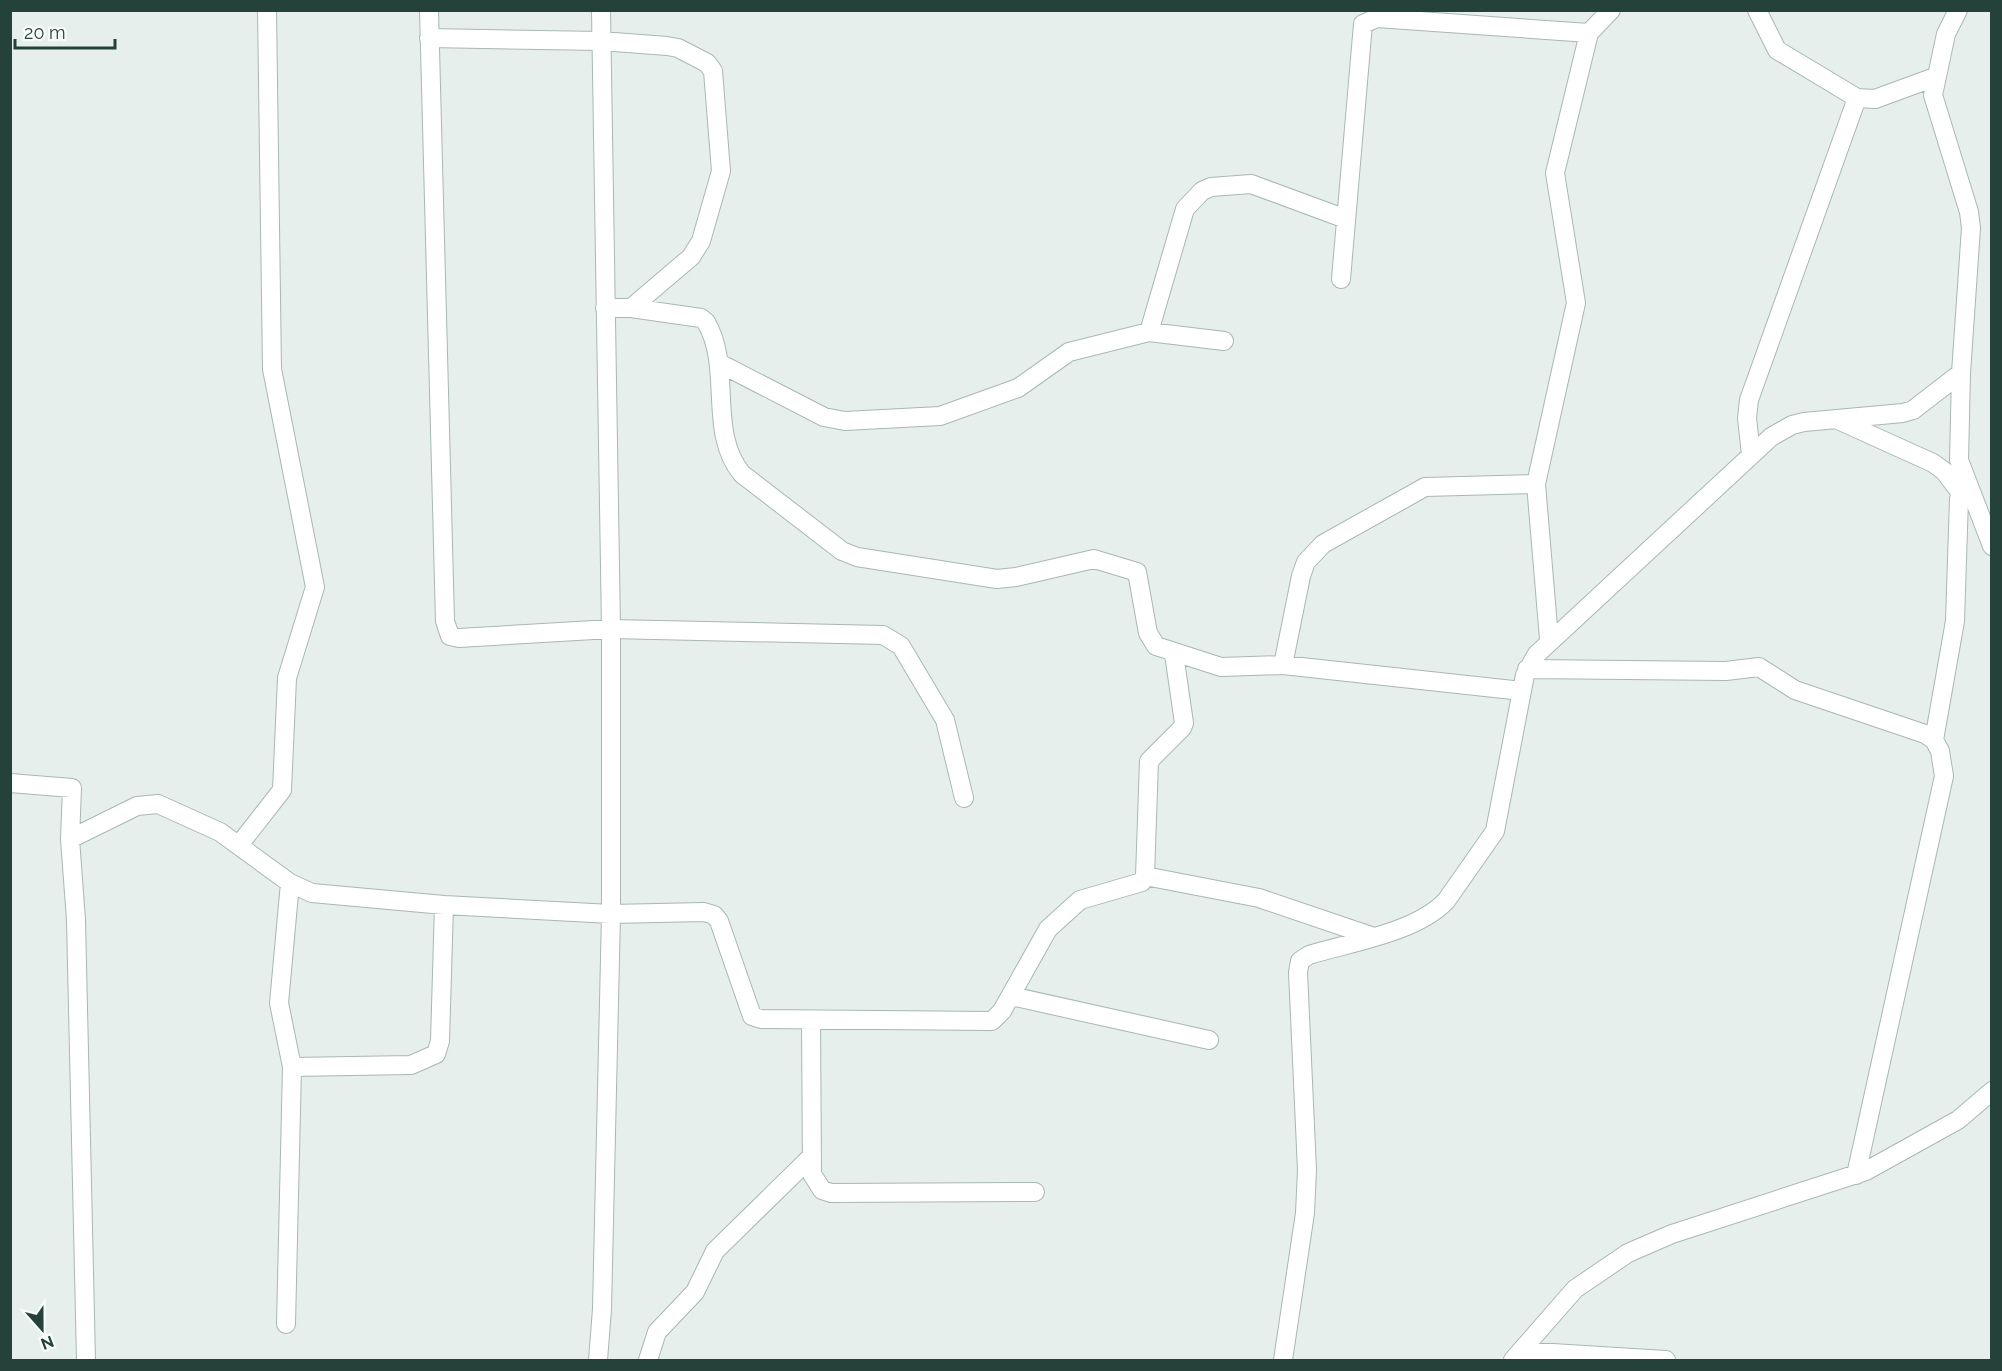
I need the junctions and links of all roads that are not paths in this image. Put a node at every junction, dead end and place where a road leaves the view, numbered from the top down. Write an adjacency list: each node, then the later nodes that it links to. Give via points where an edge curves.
1 (267, 10): 35 (street, via 272,369 315,587 288,669 282,790)
2 (429, 10): 8 (street)
3 (601, 10): 9 (street)
4 (1611, 10): 7 (street)
5 (1757, 10): 11 (street, via 1777,50)
6 (1958, 10): 10 (street, via 1946,34)
7 (1589, 33): 12 (street, via 1377,18 1363,24); 22 (street, via 1555,173 1576,303)
8 (429, 38): 9 (street); 25 (street, via 446,630 450,636 459,638)
9 (601, 41): 14 (street); 15 (street, via 678,48 707,63 715,79 721,171 701,241 691,257)
10 (1935, 77): 11 (street, via 1875,99); 19 (street, via 1935,106 1967,201 1971,228)
11 (1857, 98): 21 (street, via 1749,400)
12 (1346, 219): 13 (street); 16 (street, via 1251,184 1202,191 1185,209)
13 (1341, 279)
14 (605, 308): 15 (street); 25 (street)
15 (631, 308): 18 (street, via 701,318 710,328)
16 (1149, 332): 17 (street); 18 (street, via 1069,352 1018,388 932,417 830,420)
17 (1224, 341)
18 (718, 363): 27 (street, via 725,436 734,464 842,551 857,557 1006,579 1094,559 1120,565 1137,572 1140,578 1150,640)
19 (1961, 373): 20 (street, via 1913,410); 23 (street, via 1959,460)
20 (1837, 419): 21 (street, via 1792,425); 23 (street, via 1933,463)
21 (1751, 455): 26 (street)
22 (1536, 484): 26 (street); 28 (street, via 1425,487 1323,544 1306,562 1301,576)
23 (1963, 487): 24 (street); 31 (street, via 1955,621)
24 (1992, 546)
25 (611, 629): 33 (street, via 892,638 901,646 945,720); 39 (street)
26 (1549, 639): 29 (street)
27 (1174, 654): 28 (street, via 1221,667); 36 (street, via 1184,723 1149,761)
28 (1284, 665): 30 (street)
29 (1527, 669): 30 (street); 31 (street, via 1759,667 1796,690 1910,727)
30 (1522, 691): 40 (street, via 1499,819 1488,843 1437,911)
31 (1934, 740): 47 (street, via 1944,776)
32 (10, 783): 34 (street, via 72,788)
33 (964, 798)
34 (70, 839): 35 (street, via 147,803 158,804 211,828); 51 (street, via 76,920)
35 (239, 845): 37 (street)
36 (1145, 876): 40 (street, via 1259,898); 41 (street, via 1142,882 1086,897 1072,905 1042,936)
37 (290, 883): 38 (street, via 312,893); 44 (street, via 279,1003)
38 (444, 905): 39 (street); 44 (street, via 440,1041 436,1054 411,1065)
39 (611, 914): 42 (street, via 714,915 752,1016 761,1020); 52 (street)
40 (1371, 936): 54 (street, via 1300,961 1307,1170 1305,1213)
41 (1011, 996): 42 (street, via 992,1021); 43 (street)
42 (811, 1020): 46 (street)
43 (1209, 1040)
44 (292, 1067): 49 (street)
45 (1992, 1090): 47 (street, via 1958,1120)
46 (812, 1156): 48 (street, via 815,1183 831,1193); 53 (street, via 715,1251 695,1292 657,1332)
47 (1856, 1175): 50 (street, via 1672,1234 1628,1253 1575,1289)
48 (1035, 1192)
49 (286, 1324)
50 (1517, 1356): 55 (street)
51 (86, 1360)
52 (598, 1360)
53 (648, 1360)
54 (1283, 1360)
55 (1666, 1360)

